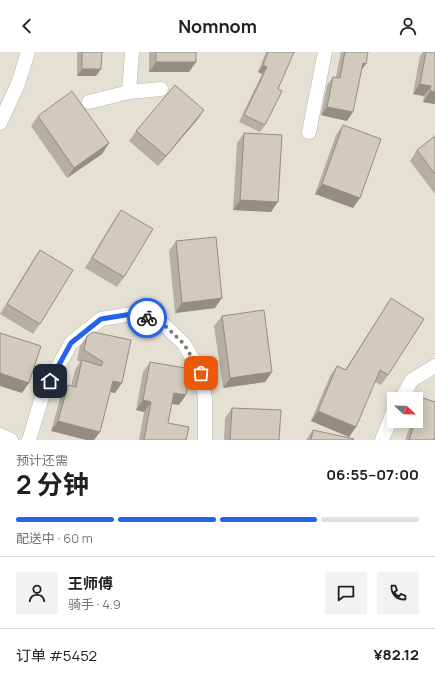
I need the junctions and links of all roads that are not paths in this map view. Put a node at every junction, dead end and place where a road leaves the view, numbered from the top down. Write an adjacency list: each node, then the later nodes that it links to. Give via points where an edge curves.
1 (28, 52): 7 (street, via 18,84)
2 (132, 52): 5 (street)
3 (325, 52): 8 (street)
4 (161, 89): 5 (street)
5 (129, 92): 6 (street)
6 (89, 102)
7 (0, 123)
8 (309, 132)
9 (435, 366): 10 (street, via 412,380)
10 (405, 392)
11 (387, 428): 16 (street)
12 (0, 436): 13 (street)
13 (11, 440)
14 (29, 440): 15 (street, via 42,394 71,343 101,319 132,314 161,322 184,344 201,373 205,399)
15 (205, 440)
16 (382, 440)

